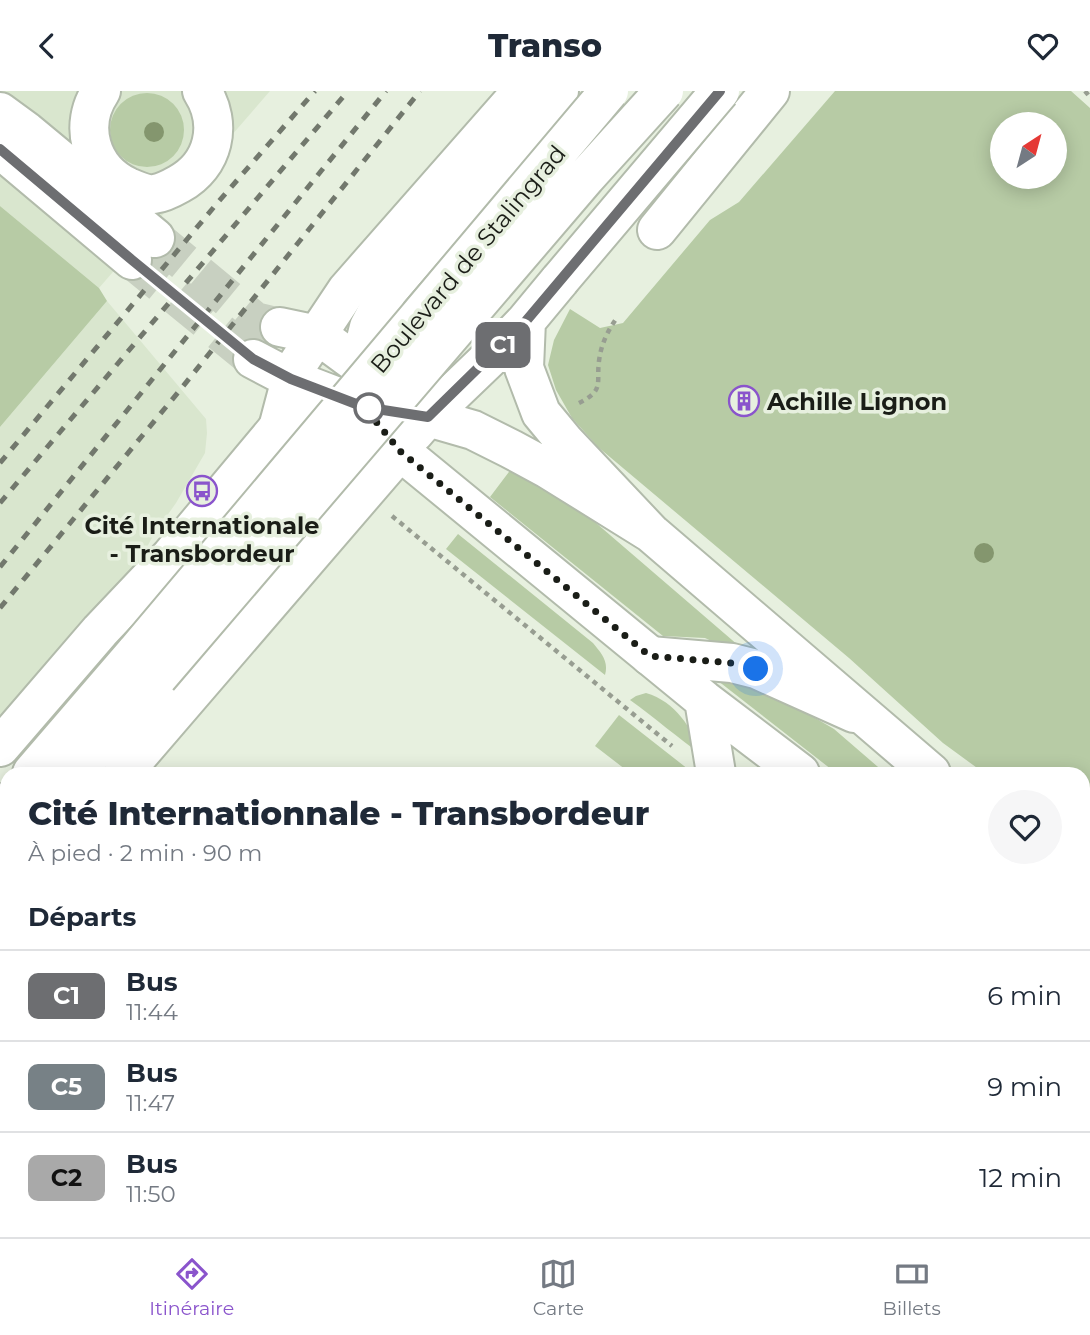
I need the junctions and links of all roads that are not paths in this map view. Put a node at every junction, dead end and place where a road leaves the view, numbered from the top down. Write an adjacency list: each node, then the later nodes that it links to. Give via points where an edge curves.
1 (202, 91): 11 (main road, via 214,124 208,156 199,169 171,188)
2 (523, 91): 10 (main road)
3 (559, 91): 10 (main road)
4 (610, 91): 25 (main road, Boulevard de Stalingrad, bridge)
5 (664, 91): 25 (main road, Boulevard de Stalingrad, bridge)
6 (720, 91): 13 (main road, bridge)
7 (770, 91): 12 (main road)
8 (9, 130): 9 (main road); 9 (main road)
9 (91, 152): 11 (main road); 11 (main road, via 112,177 131,188)
10 (457, 187): 15 (main road, via 347,290); 17 (main road, via 388,291 369,327)
11 (145, 230)
12 (657, 230)
13 (526, 321): 20 (main road); 23 (main road, via 524,368 541,414)
14 (279, 327): 15 (main road)
15 (318, 335): 17 (main road); 18 (main road)
16 (253, 359): 18 (main road)
17 (361, 366): 19 (main road); 20 (main road)
18 (291, 379): 19 (main road); 21 (main road)
19 (364, 407): 20 (main road); 21 (main road); 22 (main road)
20 (428, 417): 22 (main road); 23 (main road, via 473,430 511,449)
21 (278, 428): 28 (main road)
22 (400, 451): 24 (main road); 31 (main road)
23 (651, 533): 27 (main road)
24 (650, 656): 26 (main road); 27 (main road, via 756,669)
25 (148, 664): 29 (main road); 30 (main road)
26 (704, 700): 32 (main road); 33 (main road)
27 (862, 717): 34 (main road)
28 (0, 747)
29 (38, 767)
30 (79, 767)
31 (128, 767)
32 (715, 767)
33 (792, 767)
34 (925, 767)

